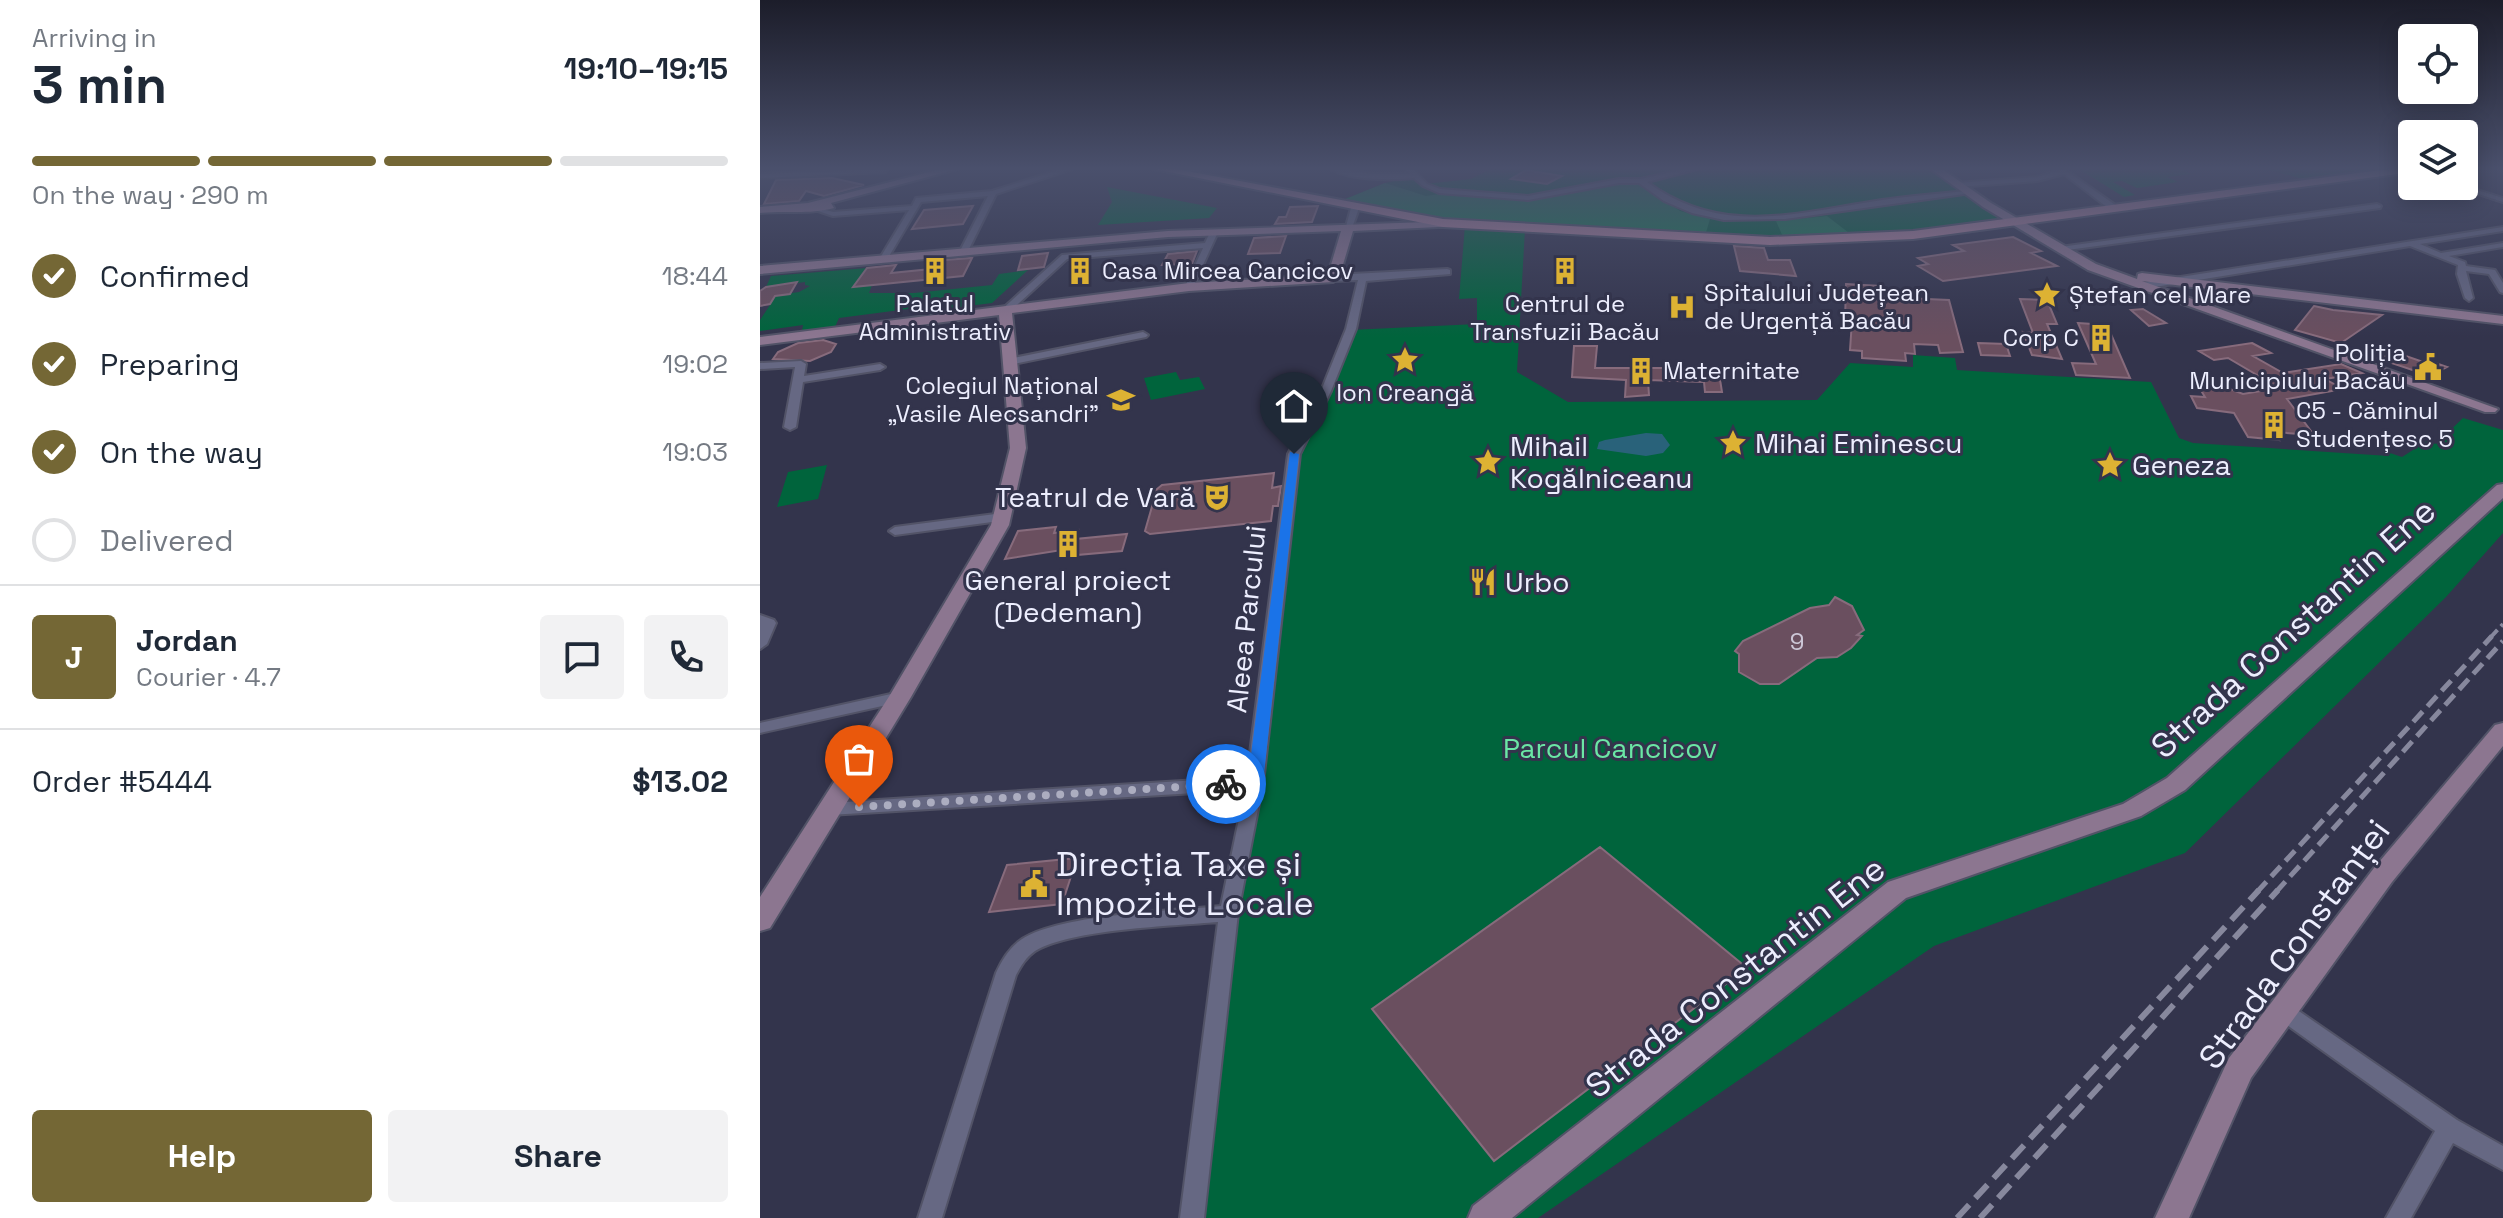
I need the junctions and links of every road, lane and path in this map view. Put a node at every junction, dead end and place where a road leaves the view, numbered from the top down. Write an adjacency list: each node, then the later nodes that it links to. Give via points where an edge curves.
1 (902, 224): 21 (street)
2 (978, 224): 19 (street)
3 (1349, 224): 11 (street)
4 (1461, 224): 10 (main road, via 1770,241 1893,237); 11 (street)
5 (1989, 224): 10 (main road)
6 (2001, 224): 10 (main road)
7 (2018, 224): 14 (street)
8 (2037, 224): 14 (main road, via 2033,226)
9 (2245, 224): 18 (street)
10 (1985, 226): 14 (main road)
11 (1348, 228): 13 (street); 25 (street)
12 (2503, 229): 15 (street)
13 (1214, 232): 16 (street); 19 (street)
14 (2038, 236): 18 (street)
15 (2412, 244): 20 (street); 27 (street)
16 (1208, 245): 29 (street); 32 (street, via 1069,255)
17 (2503, 245): 20 (street)
18 (2060, 249): 24 (street)
19 (964, 251): 21 (street)
20 (2439, 254): 22 (street)
21 (884, 258): 23 (street)
22 (2461, 268): 30 (street, via 2492,272); 31 (street)
23 (760, 270)
24 (2099, 270): 27 (street); 28 (street)
25 (1333, 278): 26 (street); 29 (street)
26 (1363, 278): 26 (street, via 1447,272); 50 (street, Aleea Parcului, via 1351,329 1294,454)
27 (2173, 281): 28 (street); 33 (street)
28 (2142, 286): 40 (street)
29 (1189, 287): 32 (street)
30 (2503, 290)
31 (2469, 298)
32 (1005, 311): 35 (street); 36 (street)
33 (2503, 320)
34 (1143, 335): 36 (street)
35 (760, 341)
36 (1008, 362): 43 (street, via 1018,448)
37 (760, 366): 39 (street, via 801,364)
38 (880, 367): 39 (street)
39 (798, 380): 41 (street)
40 (2499, 411)
41 (790, 427)
42 (2503, 489): 59 (street, Strada Constantin Ene, via 2176,784 2132,810 1897,890)
43 (1003, 517): 44 (street); 47 (street)
44 (895, 531)
45 (760, 619): 46 (street, via 769,623)
46 (760, 644)
47 (900, 697): 48 (street); 51 (street)
48 (760, 728)
49 (2503, 731): 54 (street, Strada Constanței, via 2383,875)
50 (1255, 783): 51 (street); 52 (street, Aleea Parcului)
51 (829, 809): 53 (street)
52 (1229, 913): 57 (street, via 1059,932 1017,954 1006,973); 58 (street, Aleea Parcului)
53 (760, 920)
54 (2283, 1011): 55 (street); 60 (street, Strada Constanței, via 2240,1068)
55 (2449, 1128): 56 (street); 61 (street)
56 (2503, 1159)
57 (930, 1218)
58 (1192, 1218)
59 (1485, 1218)
60 (2172, 1218)
61 (2398, 1218)

